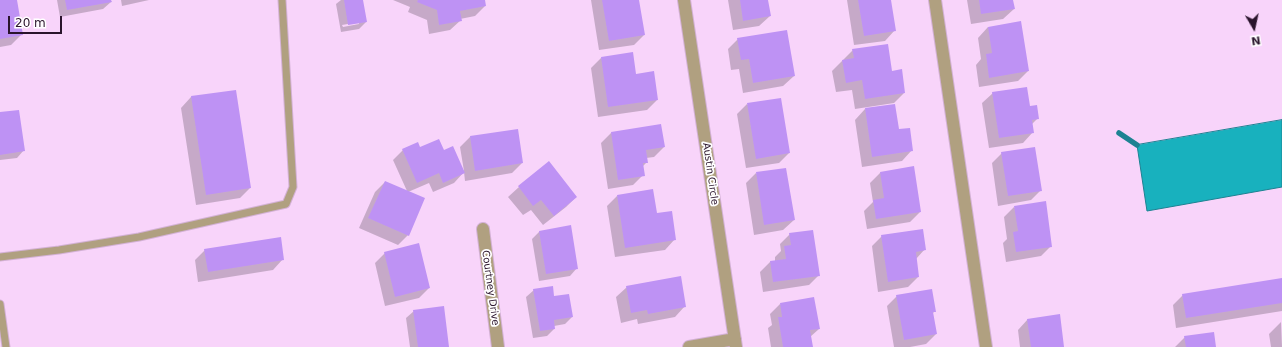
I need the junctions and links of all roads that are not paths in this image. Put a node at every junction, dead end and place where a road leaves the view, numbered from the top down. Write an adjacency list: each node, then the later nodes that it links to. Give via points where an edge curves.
1 (282, 0): 5 (lane, via 293,186 286,204 139,237)
2 (684, 0): 7 (street, Austin Circle)
3 (935, 0): 11 (street)
4 (482, 229): 9 (street, Courtney Drive)
5 (0, 257)
6 (0, 304): 8 (lane)
7 (735, 343): 10 (street)
8 (6, 347)
9 (498, 347)
10 (689, 347)
11 (986, 347)

